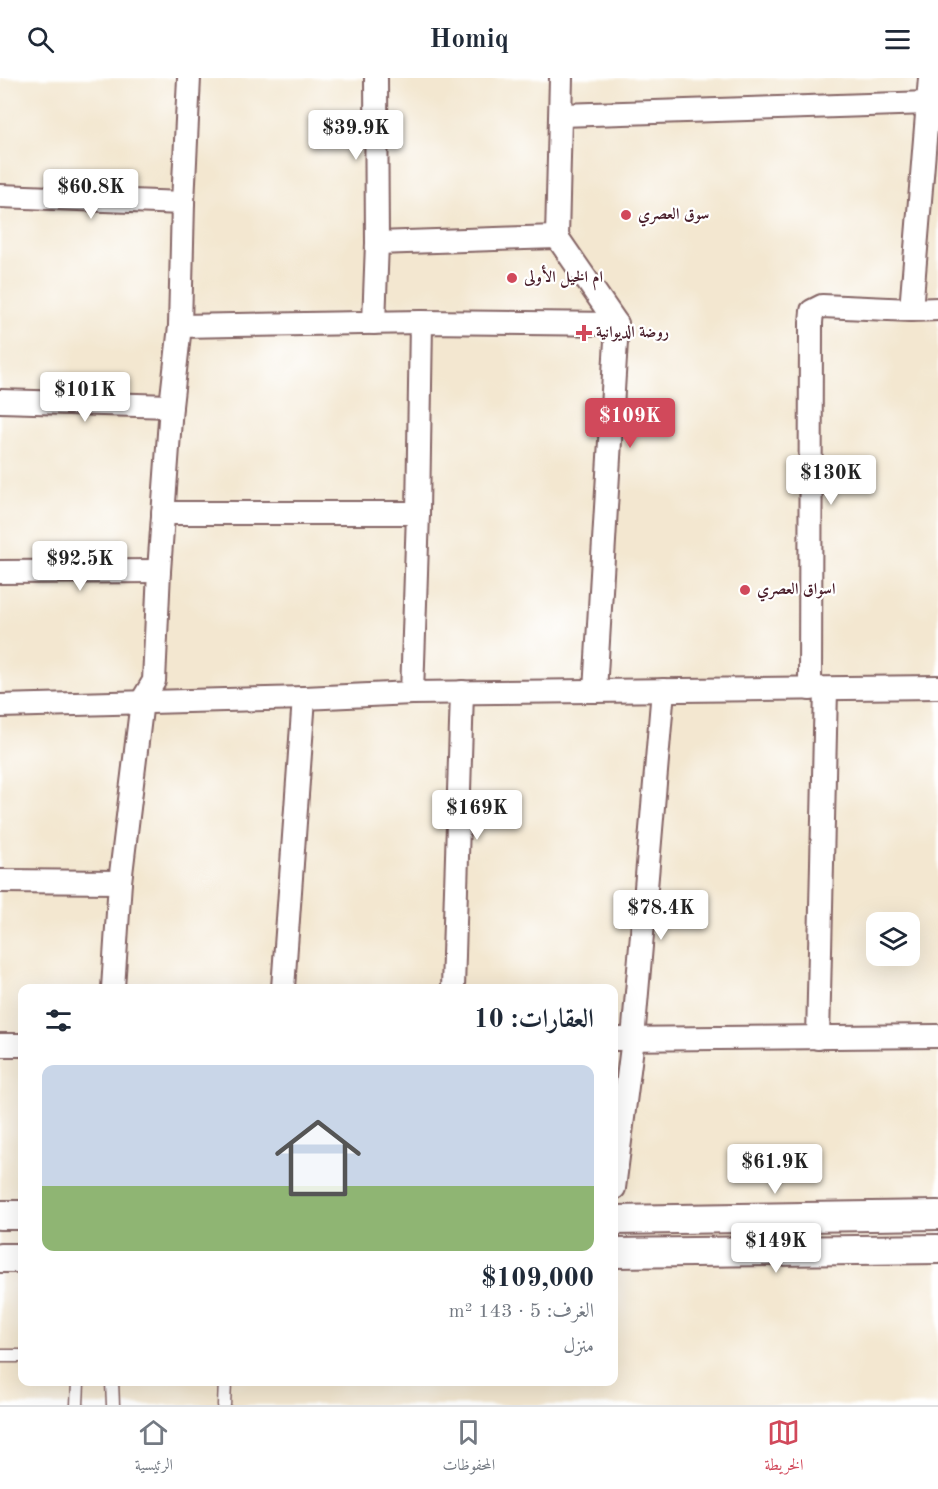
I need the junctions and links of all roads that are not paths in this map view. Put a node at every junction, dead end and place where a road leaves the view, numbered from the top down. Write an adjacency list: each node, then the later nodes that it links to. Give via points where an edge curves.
1 (189, 78): 8 (street)
2 (376, 78): 10 (street)
3 (561, 78): 6 (street)
4 (930, 78): 5 (street)
5 (928, 103): 6 (street); 12 (street)
6 (561, 115): 9 (street)
7 (0, 196): 8 (street)
8 (183, 203): 16 (street)
9 (557, 237): 10 (street); 15 (street)
10 (377, 243): 14 (street)
11 (938, 309): 12 (street)
12 (911, 310): 24 (street, via 822,306 812,310)
13 (421, 322): 14 (street); 15 (street); 20 (street)
14 (374, 323): 16 (street)
15 (617, 324): 26 (street)
16 (180, 326): 18 (street)
17 (0, 401): 18 (street)
18 (171, 406): 19 (street)
19 (163, 513): 20 (street); 21 (street)
20 (418, 513): 28 (street)
21 (159, 571): 22 (street); 30 (street, via 154,681)
22 (0, 572)
23 (938, 687): 24 (street)
24 (818, 689): 25 (street); 38 (street)
25 (663, 690): 26 (street); 39 (street)
26 (595, 691): 27 (street)
27 (462, 692): 28 (street); 36 (street)
28 (412, 693): 29 (street)
29 (304, 698): 30 (street); 35 (street)
30 (142, 701): 31 (street); 33 (street)
31 (0, 706)
32 (0, 882): 33 (street)
33 (120, 882): 34 (street)
34 (113, 984)
35 (283, 984)
36 (453, 984)
37 (938, 1036): 38 (street)
38 (818, 1038): 39 (street)
39 (623, 1039): 42 (street)
40 (0, 1045): 41 (street)
41 (18, 1045)
42 (618, 1122)
43 (0, 1215): 44 (street)
44 (18, 1215)
45 (938, 1215): 46 (street)
46 (618, 1220)
47 (938, 1249): 48 (street)
48 (618, 1253)
49 (0, 1258): 50 (street)
50 (18, 1258)
51 (0, 1356): 52 (lane)
52 (18, 1356)
53 (78, 1386): 56 (lane)
54 (112, 1386): 57 (lane)
55 (225, 1386): 58 (lane)
56 (77, 1405)
57 (113, 1405)
58 (224, 1405)

